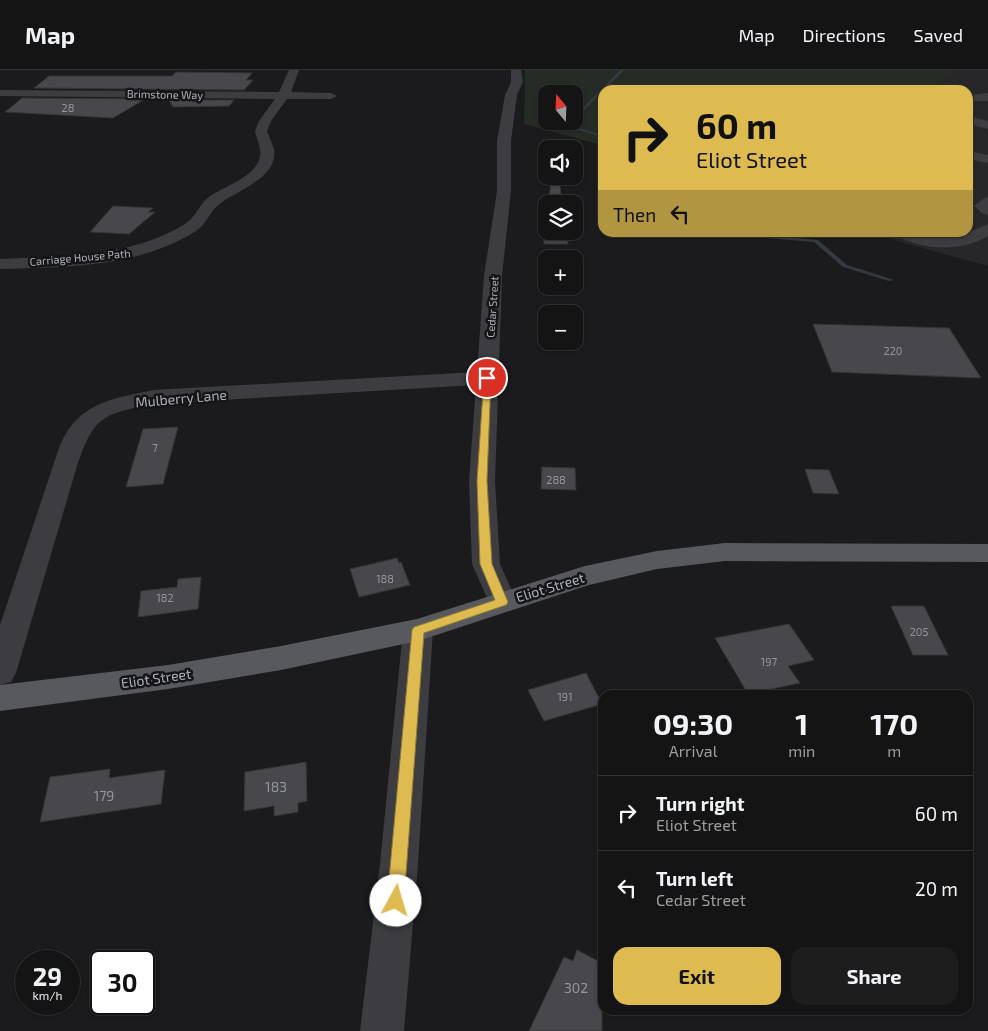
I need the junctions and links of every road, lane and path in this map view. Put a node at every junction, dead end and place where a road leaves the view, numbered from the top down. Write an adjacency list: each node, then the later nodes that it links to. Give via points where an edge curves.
1 (294, 70): 4 (street, Carriage House Path)
2 (516, 70): 17 (street, Cedar Street, via 517,82 511,95 504,141 504,191)
3 (0, 93): 4 (street, Brimstone Way)
4 (284, 95): 5 (street, Brimstone Way); 16 (street, Carriage House Path, via 260,132 267,149 267,160 262,168 208,204 194,226 158,245 132,253)
5 (331, 96)
6 (988, 97): 7 (street)
7 (973, 98)
8 (973, 121): 9 (street)
9 (988, 124)
10 (973, 155): 11 (street)
11 (988, 159)
12 (988, 202): 13 (street, via 982,206)
13 (988, 210)
14 (910, 237): 15 (street, via 930,242)
15 (951, 237)
16 (0, 264)
17 (487, 378): 19 (street, Cedar Street, via 482,481 486,564); 21 (street, Mulberry Lane, via 153,397 111,406 88,420 78,432)
18 (988, 553): 19 (main road, Eliot Street, via 725,552 657,560 585,576)
19 (502, 602): 20 (main road, Eliot Street)
20 (418, 630): 22 (main road, Eliot Street, via 168,677); 23 (street)
21 (0, 673)
22 (0, 698)
23 (382, 1031)

